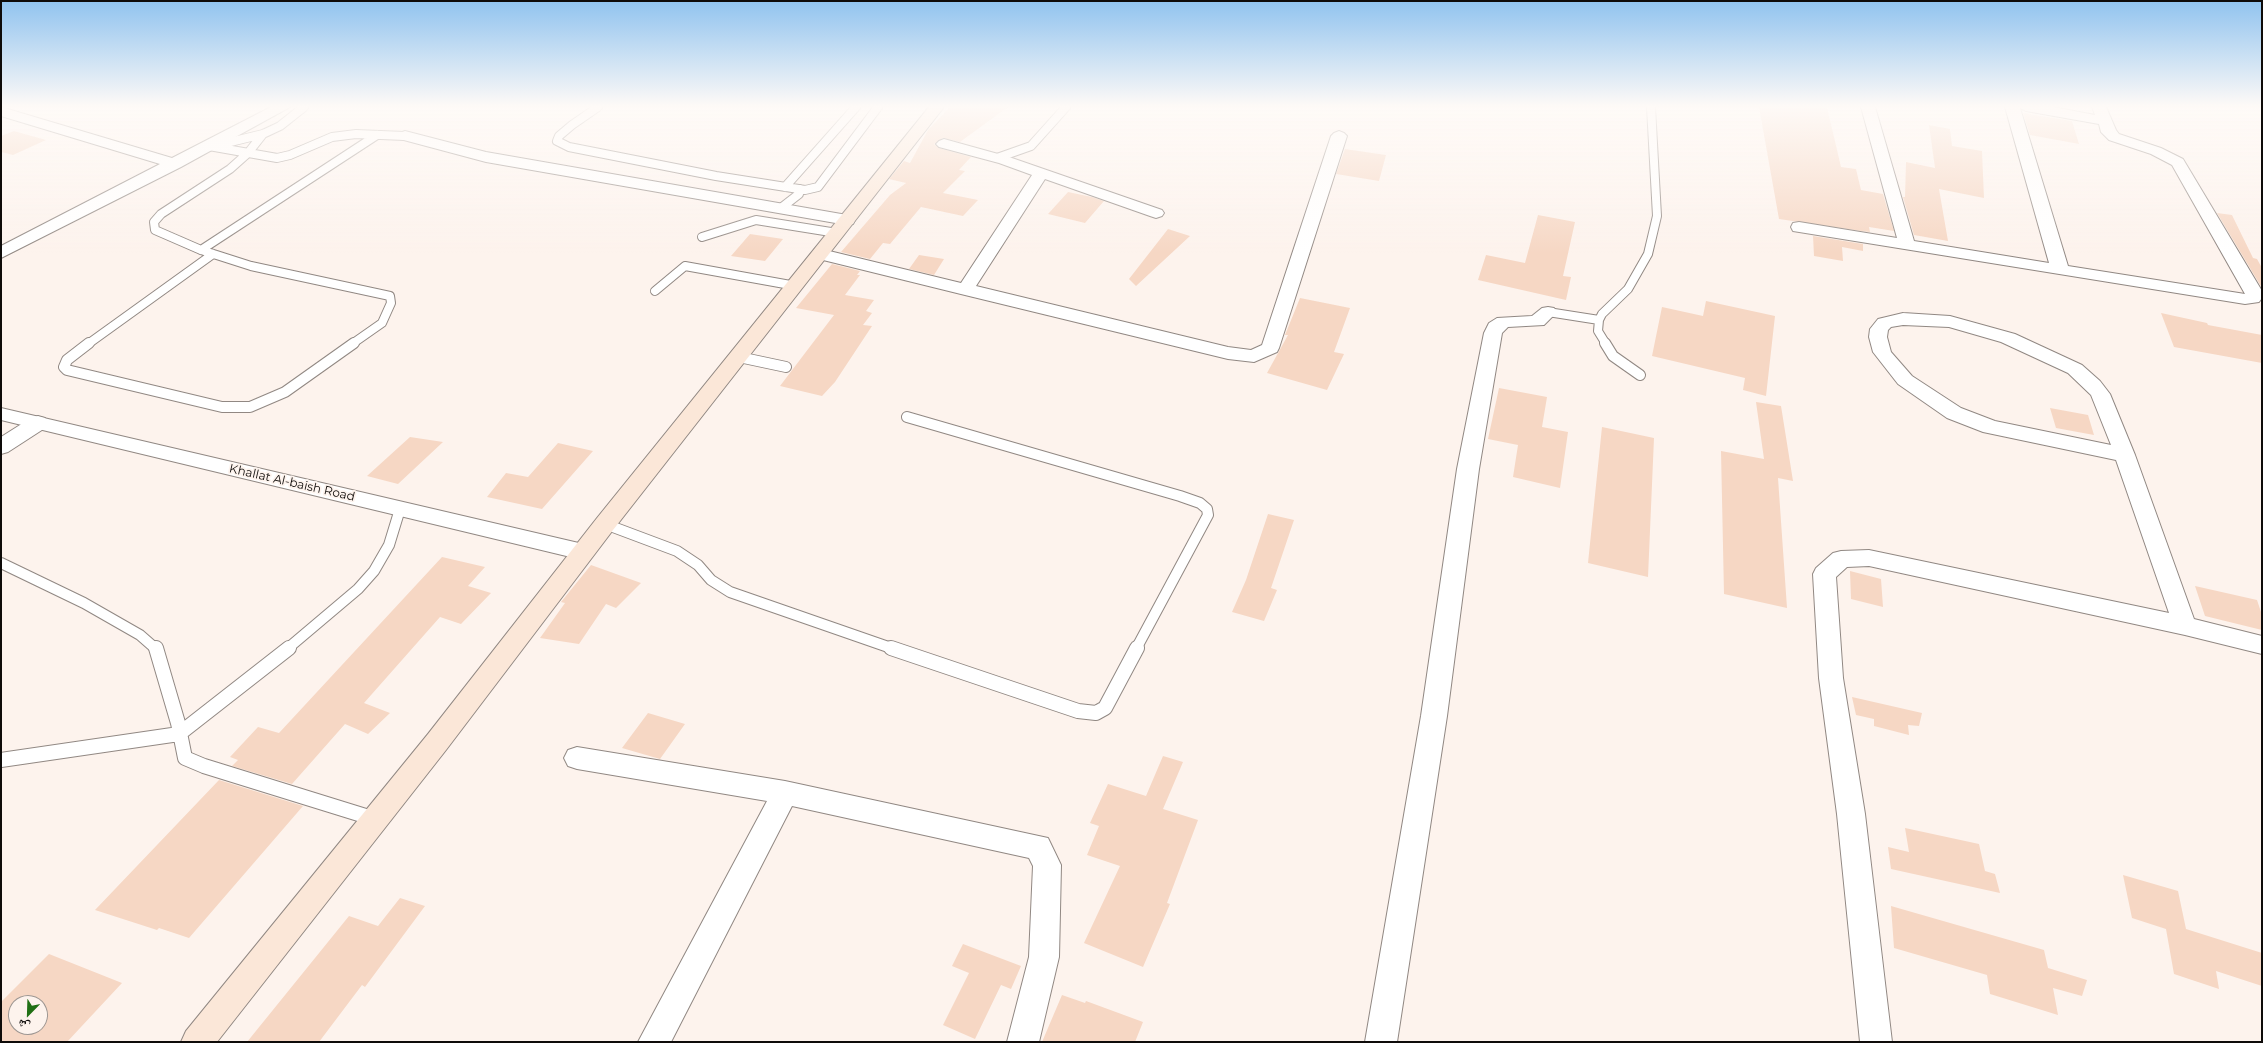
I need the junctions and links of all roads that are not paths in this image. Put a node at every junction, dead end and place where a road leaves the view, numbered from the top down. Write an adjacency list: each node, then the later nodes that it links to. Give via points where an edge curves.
1 (148, 156): 20 (street)
2 (191, 156): 20 (street)
3 (245, 156): 30 (lane, via 230,169 161,214 154,222 155,230 160,234)
4 (271, 156): 5 (lane)
5 (286, 156)
6 (345, 156): 30 (lane)
7 (480, 156): 24 (street)
8 (612, 156): 22 (lane)
9 (813, 156): 22 (lane)
10 (841, 156): 23 (lane, via 818,187 811,190)
11 (898, 156): 26 (main road)
12 (988, 156): 19 (street)
13 (1004, 156): 19 (lane)
14 (1333, 156): 36 (street, via 1270,348 1254,356 1228,353)
15 (1654, 156): 40 (lane, via 1657,216 1648,254 1628,289)
16 (1882, 156): 29 (street)
17 (2026, 156): 34 (street)
18 (2165, 156): 38 (street, via 2178,162 2254,293)
19 (997, 158): 21 (street)
20 (175, 164): 31 (street)
21 (1041, 173): 25 (street); 36 (street)
22 (785, 187): 23 (lane)
23 (800, 189): 24 (lane, via 796,197)
24 (781, 208): 26 (street)
25 (1156, 213)
26 (842, 227): 28 (lane, via 756,220); 33 (main road)
27 (1799, 227): 29 (street)
28 (702, 238)
29 (1907, 245): 34 (street)
30 (201, 250): 32 (lane)
31 (1, 253)
32 (214, 254): 32 (lane, via 282,274 383,293 390,296 391,303 387,315 374,330 285,392 250,407 222,408 67,370 64,367 67,360 77,352)
33 (821, 254): 35 (main road); 36 (street)
34 (2060, 270): 38 (street)
35 (796, 286): 37 (lane, via 685,266 678,268); 41 (main road)
36 (965, 290)
37 (655, 291)
38 (2253, 300)
39 (1548, 312): 40 (lane); 63 (street, via 1537,320 1504,322 1496,327 1493,333 1468,468 1434,716)
40 (1599, 320): 43 (lane, via 1598,331 1613,356)
41 (738, 357): 42 (lane); 50 (main road)
42 (786, 367)
43 (1640, 375)
44 (1, 414): 46 (street, Khallat Al-baish Road)
45 (907, 417): 50 (lane, via 1180,496 1200,503 1207,509 1208,515 1105,708 1096,713 1078,711 730,592 711,580 698,565 677,551)
46 (38, 424): 47 (street); 49 (street, Khallat Al-baish Road)
47 (1, 447)
48 (2126, 455): 48 (street, via 1990,427 1954,413 1906,380 1891,365 1882,352 1878,337 1879,329 1885,323 1903,319 1950,322 2008,338 2044,353 2075,369 2093,385 2100,394); 53 (street)
49 (400, 509): 51 (street, Khallat Al-baish Road); 55 (lane, via 384,556 358,589 314,629)
50 (606, 524): 51 (main road)
51 (584, 552): 59 (main road)
52 (1, 563): 55 (lane, via 84,603 140,635 156,648)
53 (2184, 626): 54 (street); 64 (street, via 1869,558 1841,559 1824,574 1830,678 1851,814)
54 (2262, 645)
55 (179, 734): 57 (lane); 59 (lane, via 186,758 204,766)
56 (577, 758): 58 (street)
57 (1, 760)
58 (785, 793): 61 (street); 62 (street, via 1038,847 1047,866 1044,957)
59 (376, 819): 60 (main road)
60 (197, 1042)
61 (654, 1042)
62 (1023, 1042)
63 (1381, 1042)
64 (1876, 1042)

